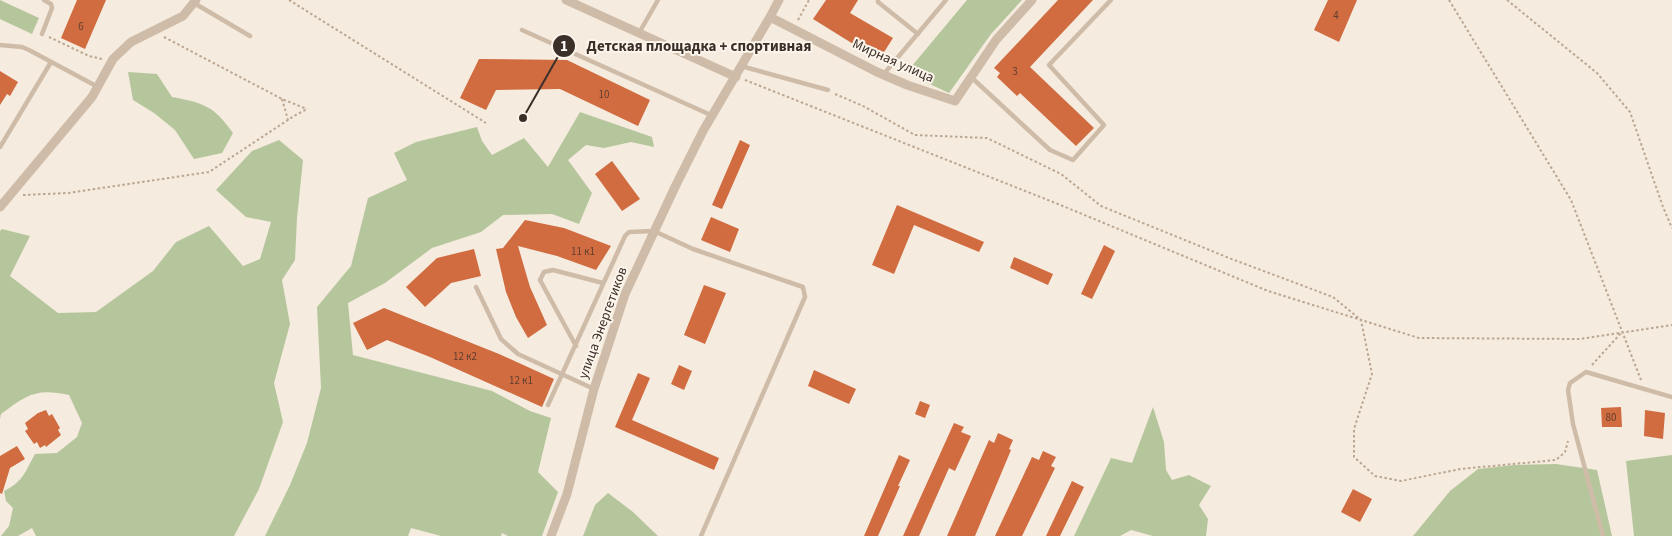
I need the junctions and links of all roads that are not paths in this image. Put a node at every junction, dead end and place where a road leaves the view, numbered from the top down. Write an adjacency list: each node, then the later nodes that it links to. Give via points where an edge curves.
1 (44, 0): 13 (lane, via 52,8)
2 (566, 0): 12 (street)
3 (658, 0): 12 (lane)
4 (779, 0): 10 (street)
5 (878, 0): 14 (lane)
6 (946, 0): 14 (lane)
7 (1032, 0): 21 (street, Мирная улица, via 996,40)
8 (1111, 0): 21 (lane, via 1049,65 1104,125 1074,160 1050,150)
9 (193, 1): 15 (lane); 22 (street, via 183,16 131,42 113,59)
10 (770, 17): 18 (street); 19 (street, Мирная улица)
11 (522, 30): 24 (lane)
12 (639, 33): 20 (street)
13 (42, 34)
14 (918, 34): 19 (lane)
15 (250, 36)
16 (0, 45): 17 (lane, via 22,47)
17 (52, 62): 22 (lane); 25 (lane)
18 (741, 66): 20 (street); 23 (lane)
19 (883, 75): 21 (street, Мирная улица, via 955,101)
20 (736, 76): 24 (street, улица Энергетиков)
21 (971, 77)
22 (98, 87): 26 (street)
23 (828, 90)
24 (713, 116): 27 (street, улица Энергетиков)
25 (0, 147)
26 (0, 207)
27 (654, 231): 28 (lane, via 627,233); 32 (street, улица Энергетиков, via 625,294); 36 (lane, via 692,249 803,287 805,297)
28 (603, 283): 30 (lane); 30 (lane, via 553,270 541,276 540,280)
29 (476, 287): 31 (lane, via 501,339 518,354)
30 (576, 346): 31 (lane)
31 (563, 375): 32 (lane); 34 (lane)
32 (594, 389): 35 (street, улица Энергетиков, via 567,494)
33 (1672, 397): 37 (lane, via 1586,372 1570,382 1568,390 1573,424)
34 (548, 405)
35 (551, 536)
36 (701, 536)
37 (1603, 536)

